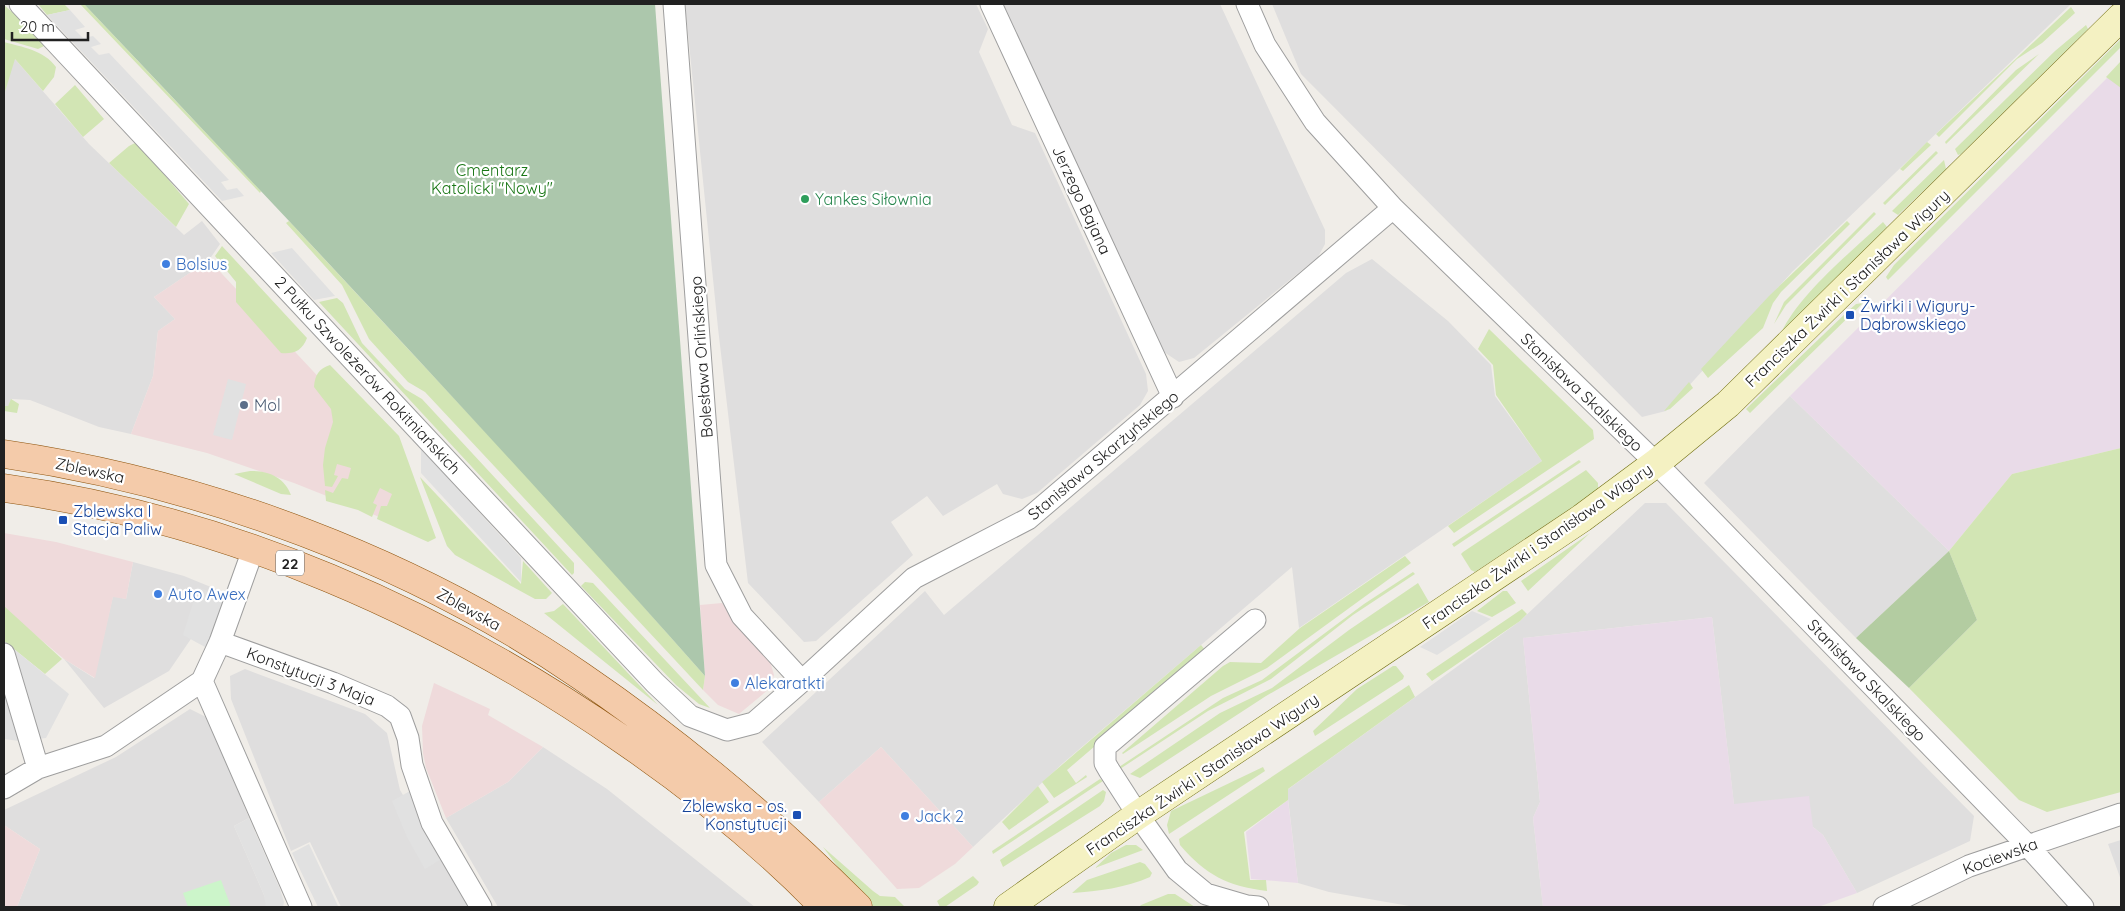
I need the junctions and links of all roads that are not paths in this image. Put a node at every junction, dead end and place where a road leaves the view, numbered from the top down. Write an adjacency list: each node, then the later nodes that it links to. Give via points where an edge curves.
1 (20, 4): 17 (street, 2 Pułku Szwoleżerów Rokitniańskich, via 655,683 690,716)
2 (674, 4): 16 (street, Bolesława Orlińskiego, via 716,565 742,616)
3 (991, 4): 7 (street, Jerzego Bajana)
4 (1247, 4): 6 (street, Stanisława Skalskiego, via 1265,45 1315,122)
5 (2121, 17): 9 (main road, Franciszka Żwirki i Stanisława Wigury, via 1728,404)
6 (1393, 208): 7 (street, Stanisława Skarżyńskiego); 9 (street, Stanisława Skalskiego)
7 (1172, 396): 16 (street, Stanisława Skarżyńskiego, via 1028,519 914,578)
8 (4, 454): 26 (main road, Zblewska / 22, via 86,468 248,512 345,549 435,590 580,675 665,736 800,850)
9 (1656, 463): 21 (main road, Franciszka Żwirki i Stanisława Wigury, via 1559,534); 22 (street, Stanisława Skalskiego)
10 (4, 488): 11 (main road, Zblewska / 22, via 160,520)
11 (253, 550): 13 (street); 25 (main road, Zblewska / 22, via 312,571 436,626 556,694 675,776 794,875)
12 (1256, 620): 21 (street, via 1105,747 1105,763)
13 (220, 642): 15 (street); 24 (street, Konstytucji 3 Maja, via 333,683 387,706 400,716 408,738 412,765 432,823)
14 (4, 654): 18 (street)
15 (202, 681): 18 (street, via 106,746); 23 (street)
16 (802, 681): 17 (street, Stanisława Skarżyńskiego, via 754,723)
17 (727, 730)
18 (38, 768): 19 (street)
19 (4, 788)
20 (2121, 814): 22 (street, Kociewska)
21 (1138, 815): 27 (main road, Franciszka Żwirki i Stanisława Wigury); 28 (street, via 1177,870 1206,894)
22 (2028, 846): 29 (street, Kociewska, via 1969,866); 30 (street, Stanisława Skalskiego)
23 (301, 907)
24 (481, 907)
25 (824, 907)
26 (858, 907)
27 (1008, 907)
28 (1258, 907)
29 (1884, 907)
30 (2083, 907)

